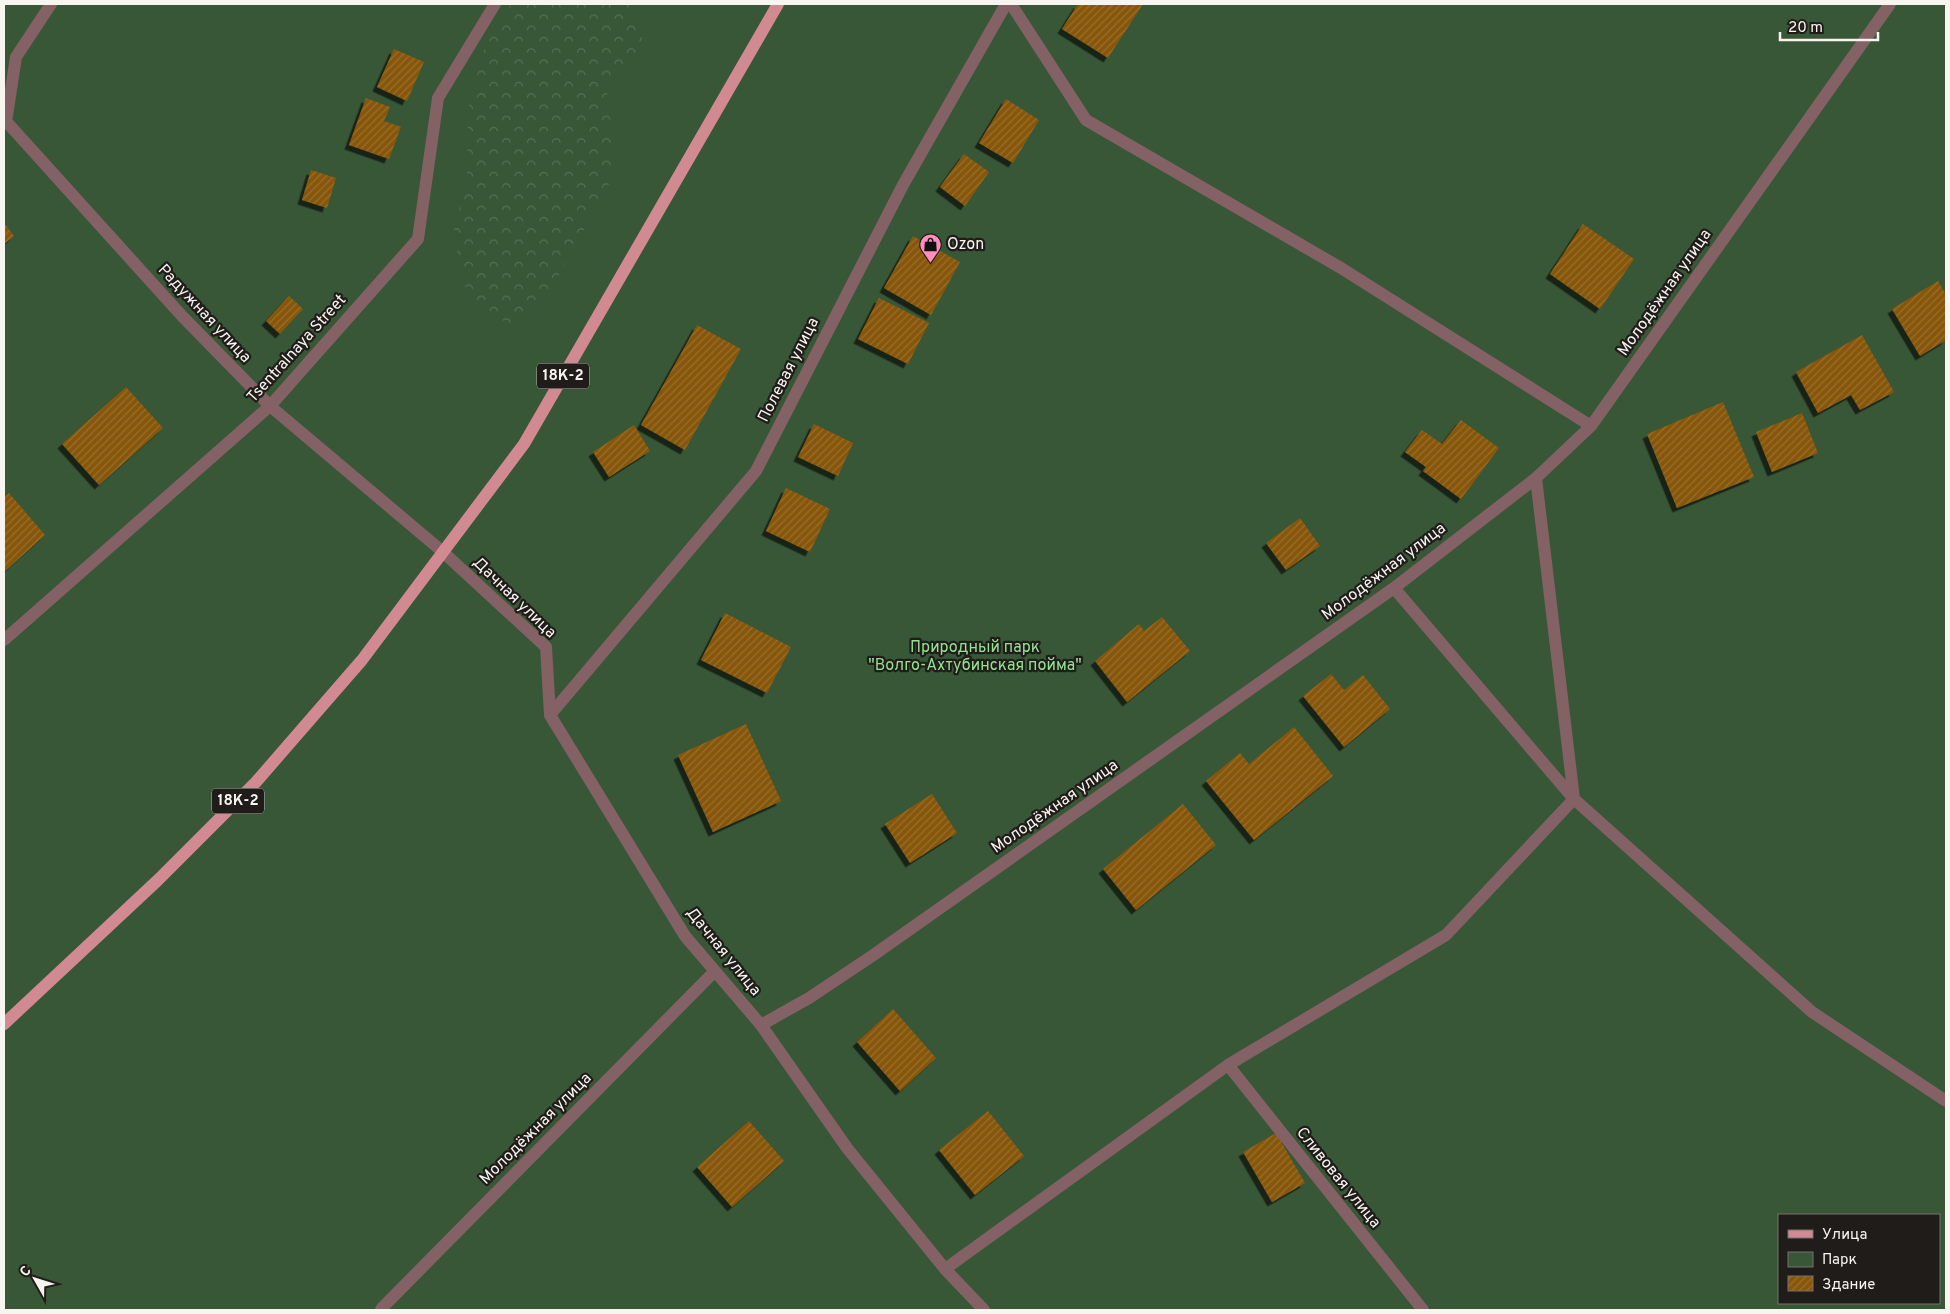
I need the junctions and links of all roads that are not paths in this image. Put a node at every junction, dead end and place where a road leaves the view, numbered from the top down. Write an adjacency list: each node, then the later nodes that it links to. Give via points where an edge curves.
1 (51, 4): 7 (street, via 16,57)
2 (495, 4): 8 (street, Tsentralnaya Street, via 438,98 418,239)
3 (778, 4): 11 (main road, 18К-2, via 524,444)
4 (1006, 4): 14 (street, Полевая улица, via 903,186 756,471)
5 (1011, 4): 9 (street, via 1086,120 1340,268)
6 (1890, 4): 9 (street, Молодёжная улица)
7 (4, 121): 8 (street, Радужная улица, via 182,316)
8 (270, 406): 11 (street, Радужная улица); 13 (street, Tsentralnaya Street)
9 (1591, 426): 10 (street, Молодёжная улица)
10 (1536, 478): 12 (street, Молодёжная улица); 15 (street)
11 (443, 552): 14 (street, Дачная улица, via 546,647); 17 (main road, 18К-2, via 362,660 256,782 158,880)
12 (1394, 588): 15 (street); 18 (street, Молодёжная улица, via 872,956)
13 (4, 640)
14 (550, 715): 16 (street, Дачная улица, via 685,936)
15 (1574, 799): 19 (street, via 1446,934); 20 (street, via 1812,1012)
16 (715, 971): 18 (street, Дачная улица); 22 (street, Молодёжная улица)
17 (4, 1024)
18 (761, 1025): 21 (street, Дачная улица, via 847,1148)
19 (1228, 1065): 21 (street); 24 (street, Сливовая улица)
20 (1946, 1101)
21 (945, 1269): 23 (street, Дачная улица)
22 (378, 1310)
23 (984, 1310)
24 (1423, 1310)

